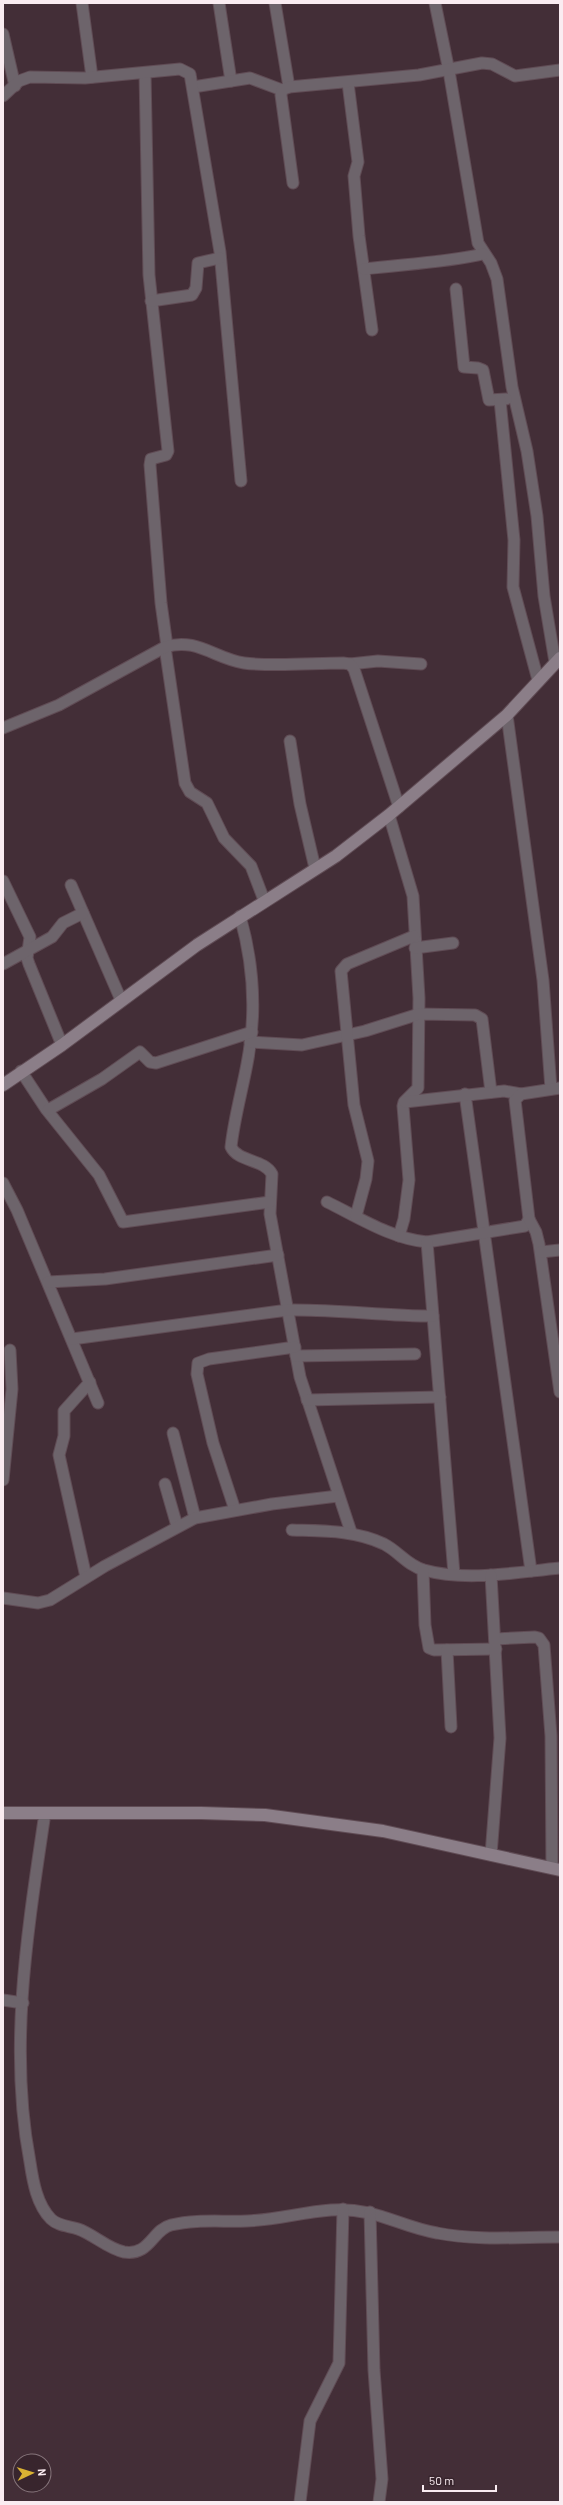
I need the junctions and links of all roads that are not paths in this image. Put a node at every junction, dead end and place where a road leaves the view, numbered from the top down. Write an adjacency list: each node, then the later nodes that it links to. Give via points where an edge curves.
1 (82, 3): 9 (street)
2 (220, 3): 10 (street)
3 (275, 3): 14 (street)
4 (434, 3): 7 (street)
5 (3, 34): 12 (street)
6 (560, 70): 7 (street, via 515,76 492,64 482,63)
7 (449, 71): 11 (street); 17 (street, via 478,243)
8 (145, 72): 9 (street); 13 (street, via 184,70 190,74); 21 (street)
9 (92, 77): 12 (street, via 30,77 24,78)
10 (231, 81): 13 (street); 14 (street, via 254,78)
11 (348, 83): 14 (street); 19 (street, via 358,162 354,183)
12 (16, 86): 15 (street)
13 (193, 87): 18 (street)
14 (285, 89): 16 (street)
15 (3, 96)
16 (293, 183)
17 (483, 254): 19 (street, via 437,263 400,264); 23 (street, via 491,263 496,279)
18 (220, 258): 21 (street, via 198,263 196,288 192,295); 25 (street)
19 (364, 269): 22 (street)
20 (456, 289): 24 (street, via 464,365 466,368 483,370 489,400)
21 (151, 300): 26 (street, via 168,451 166,455 151,459 150,465)
22 (372, 330)
23 (516, 398): 24 (street); 27 (street, via 537,516 544,596)
24 (500, 400): 30 (street, via 514,540 513,586)
25 (241, 482)
26 (166, 646): 28 (street, via 183,643 245,663); 32 (street, via 59,705); 38 (street, via 185,783 190,792 207,803 224,838 250,866)
27 (558, 660): 30 (street)
28 (350, 664): 29 (street, via 378,661); 34 (street, via 354,669)
29 (421, 664)
30 (538, 680): 31 (street)
31 (507, 715): 34 (street); 53 (street)
32 (3, 728)
33 (290, 741): 35 (street, via 300,804)
34 (394, 811): 35 (street, via 336,856); 41 (street, via 413,896)
35 (315, 868): 38 (street)
36 (3, 881): 44 (street, via 30,937)
37 (71, 885): 39 (street)
38 (264, 900): 40 (street)
39 (83, 913): 44 (street, via 63,923 52,937); 46 (street)
40 (240, 916): 46 (street, via 197,944); 49 (street, via 254,992)
41 (414, 936): 43 (street); 48 (street, via 343,968 341,976)
42 (453, 943): 43 (street)
43 (415, 948): 47 (street)
44 (27, 952): 45 (street); 50 (street, via 29,964)
45 (3, 964)
46 (122, 1000): 50 (street)
47 (419, 1014): 48 (street); 54 (street, via 479,1016 483,1027); 57 (street, via 418,1088)
48 (348, 1035): 49 (street, via 302,1045); 62 (street, via 354,1105 368,1161)
49 (251, 1037): 58 (street, via 156,1063 150,1062 140,1052 102,1079); 60 (street, via 231,1147 236,1153 270,1170)
50 (62, 1045): 51 (street)
51 (21, 1071): 52 (street); 58 (street)
52 (3, 1085)
53 (555, 1088): 56 (street)
54 (491, 1092): 55 (street); 56 (street)
55 (465, 1094): 57 (street); 64 (street)
56 (521, 1094): 63 (street, via 515,1100 515,1108)
57 (404, 1102): 65 (street, via 409,1180)
58 (48, 1110): 60 (street, via 99,1175 123,1222)
59 (3, 1183): 70 (street)
60 (270, 1202): 69 (street)
61 (327, 1202): 62 (street)
62 (356, 1216): 65 (street)
63 (528, 1219): 64 (street, via 525,1226); 68 (street, via 536,1232)
64 (484, 1232): 66 (street); 93 (street)
65 (399, 1236): 66 (street)
66 (427, 1242): 72 (street)
67 (560, 1250): 68 (street)
68 (540, 1252): 78 (street)
69 (278, 1255): 70 (street, via 105,1279); 71 (street)
70 (48, 1282): 73 (street)
71 (288, 1310): 72 (street, via 320,1309 388,1316); 73 (street); 75 (street)
72 (433, 1316): 79 (street)
73 (72, 1339): 77 (street)
74 (10, 1350): 83 (street, via 12,1389)
75 (296, 1351): 76 (street); 80 (street); 86 (street, via 209,1359 198,1363 197,1374 213,1443)
76 (415, 1354)
77 (90, 1382): 81 (street); 96 (street, via 64,1411 64,1436 59,1455)
78 (560, 1392)
79 (440, 1397): 80 (street); 94 (street)
80 (308, 1400): 85 (street)
81 (98, 1403)
82 (173, 1433): 87 (street)
83 (3, 1480)
84 (165, 1484): 88 (street)
85 (338, 1496): 86 (street); 90 (street)
86 (235, 1510): 87 (street)
87 (194, 1518): 88 (street)
88 (177, 1526): 96 (street)
89 (292, 1530): 90 (street)
90 (351, 1532): 92 (street, via 385,1544 415,1567)
91 (560, 1568): 93 (street)
92 (423, 1570): 94 (street); 99 (street, via 425,1625 429,1648)
93 (531, 1571): 95 (street)
94 (454, 1574): 95 (street)
95 (491, 1575): 98 (street)
96 (86, 1577): 97 (street, via 45,1602)
97 (3, 1598)
98 (495, 1644): 99 (street); 103 (street, via 500,1738); 104 (street, via 535,1637 544,1645 551,1736)
99 (447, 1650): 100 (street)
100 (451, 1727)
101 (3, 1813): 102 (street)
102 (45, 1813): 103 (street, via 265,1815 383,1831); 106 (street, via 26,1945)
103 (491, 1855): 104 (street)
104 (556, 1869)
105 (3, 2000): 106 (street)
106 (23, 2003): 107 (street, via 23,2124 38,2196 52,2220 60,2225 79,2229 123,2252 135,2252 142,2250 168,2226 217,2220 248,2221)
107 (343, 2210): 108 (street); 110 (street, via 339,2363 310,2421)
108 (370, 2212): 109 (street, via 434,2233 458,2236); 111 (street, via 374,2370 382,2479)
109 (560, 2237)
110 (300, 2502)
111 (379, 2502)

